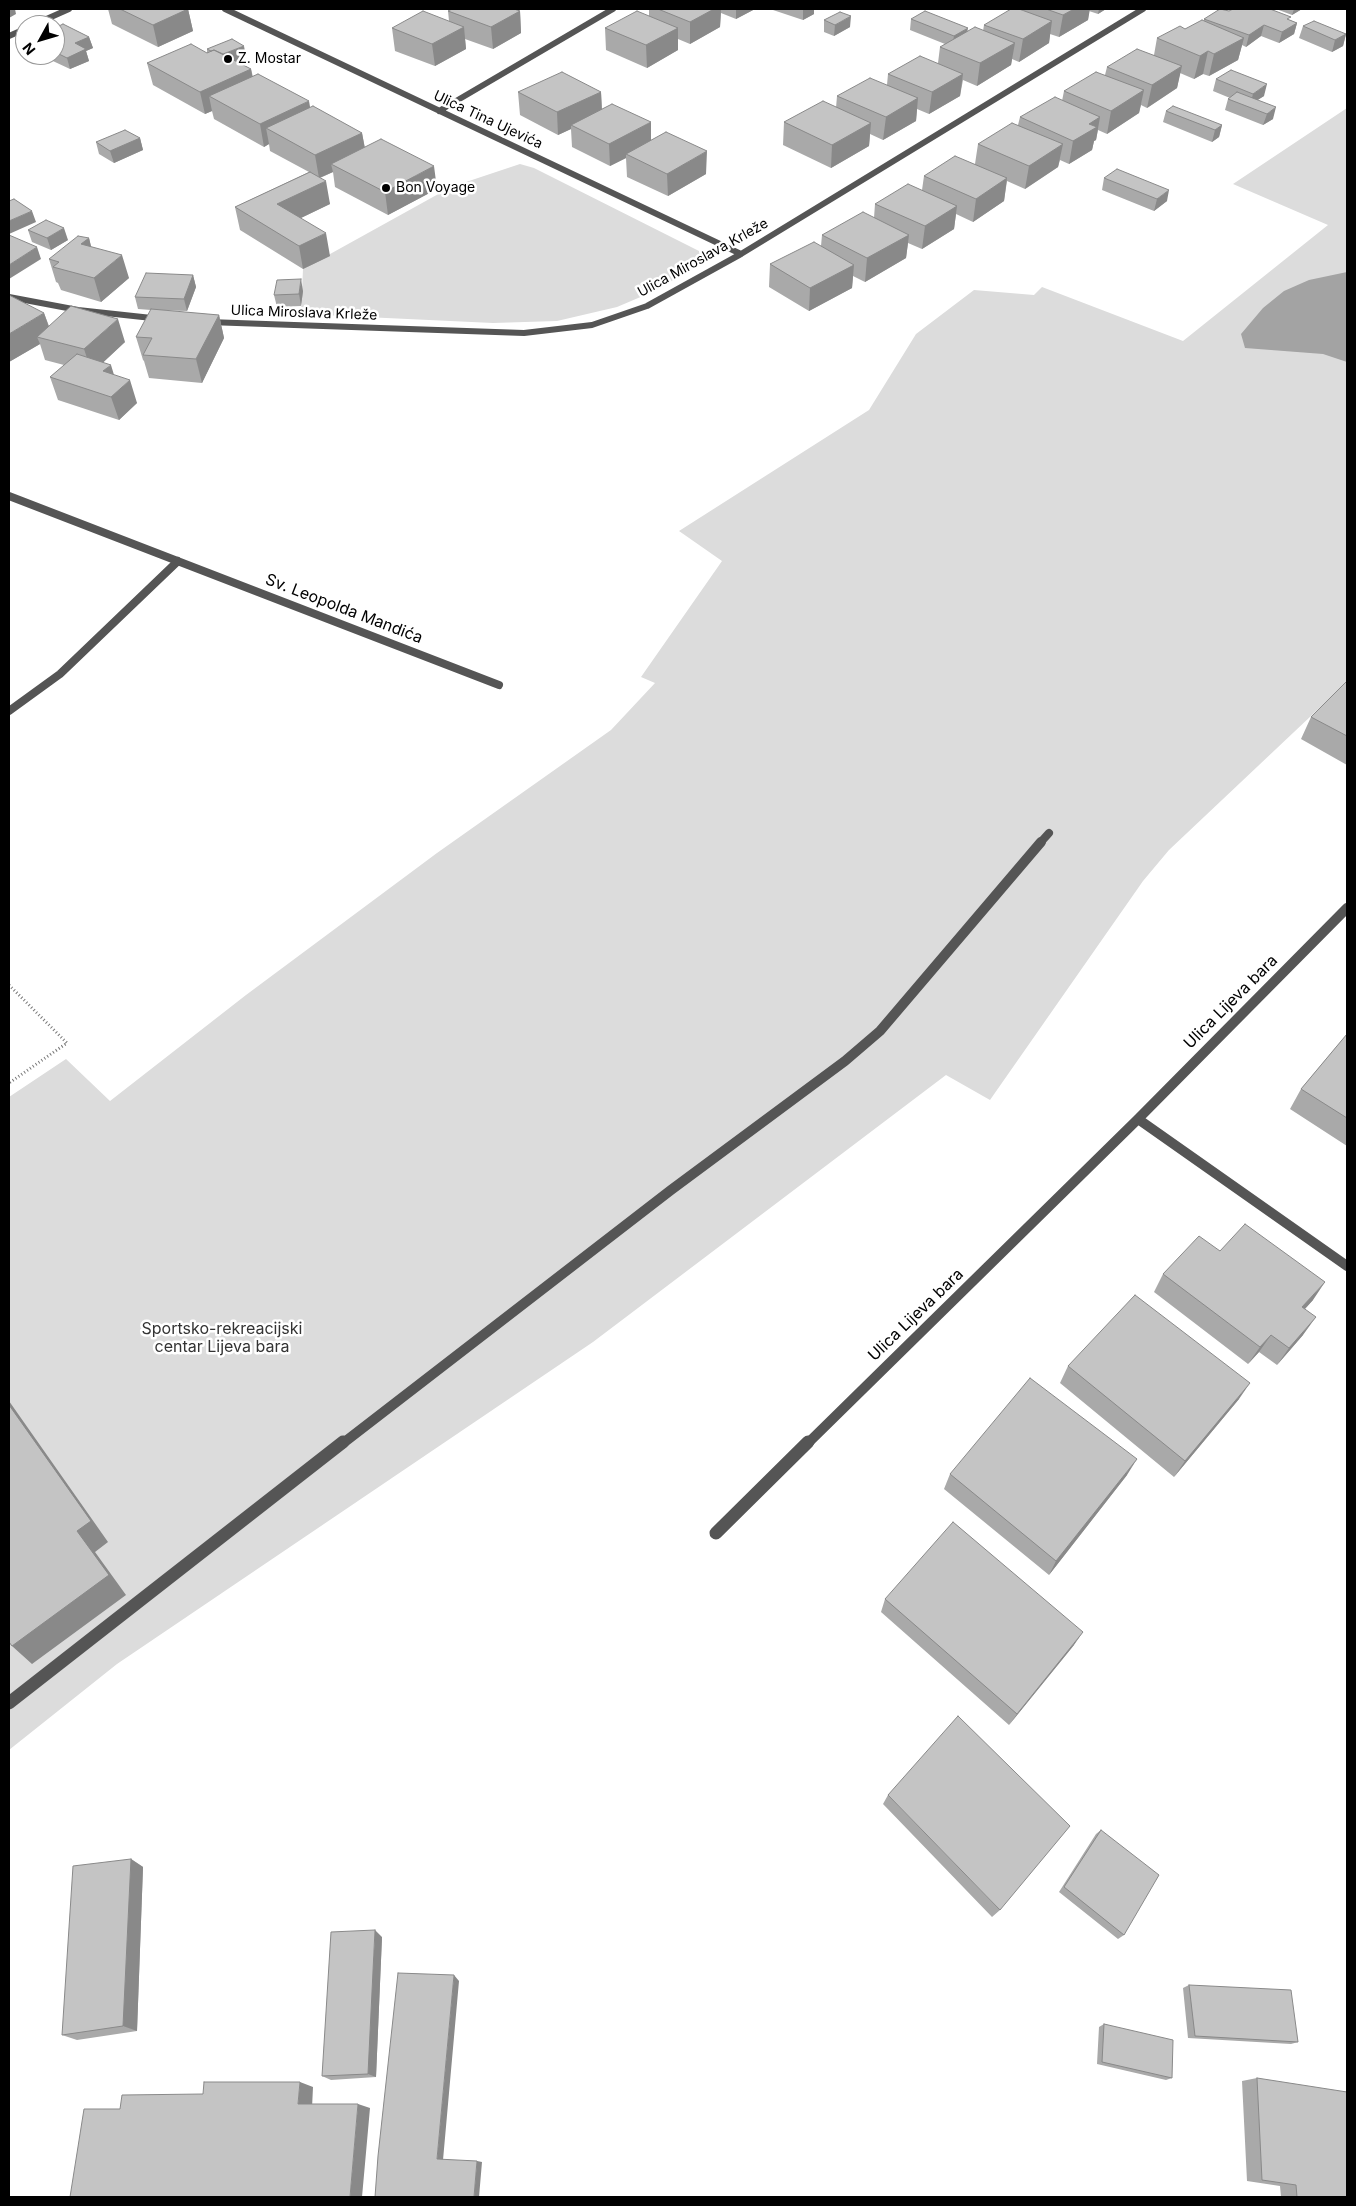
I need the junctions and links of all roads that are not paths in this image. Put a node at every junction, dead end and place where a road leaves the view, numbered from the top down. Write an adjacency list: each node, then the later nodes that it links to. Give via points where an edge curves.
1 (69, 9): 5 (street)
2 (225, 9): 6 (street, Ulica Tina Ujevića)
3 (613, 9): 6 (street)
4 (1143, 9): 7 (street, Ulica Miroslava Krleže)
5 (56, 15)
6 (439, 111): 7 (street, Ulica Tina Ujevića)
7 (741, 254): 10 (street, Ulica Miroslava Krleže, via 647,306 592,325 524,333)
8 (9, 297): 9 (street, via 78,310)
9 (172, 320)
10 (201, 321)
11 (9, 496): 12 (street, Sv. Leopolda Mandića)
12 (178, 561): 13 (street, Sv. Leopolda Mandića); 14 (street, via 60,674)
13 (498, 684)
14 (9, 711)
15 (1049, 833): 20 (street, via 880,1031 846,1061 663,1196)
16 (1347, 908): 17 (street, Ulica Lijeva bara)
17 (1138, 1120): 18 (street); 19 (street, Ulica Lijeva bara)
18 (1347, 1266)
19 (716, 1533)
20 (9, 1703)

